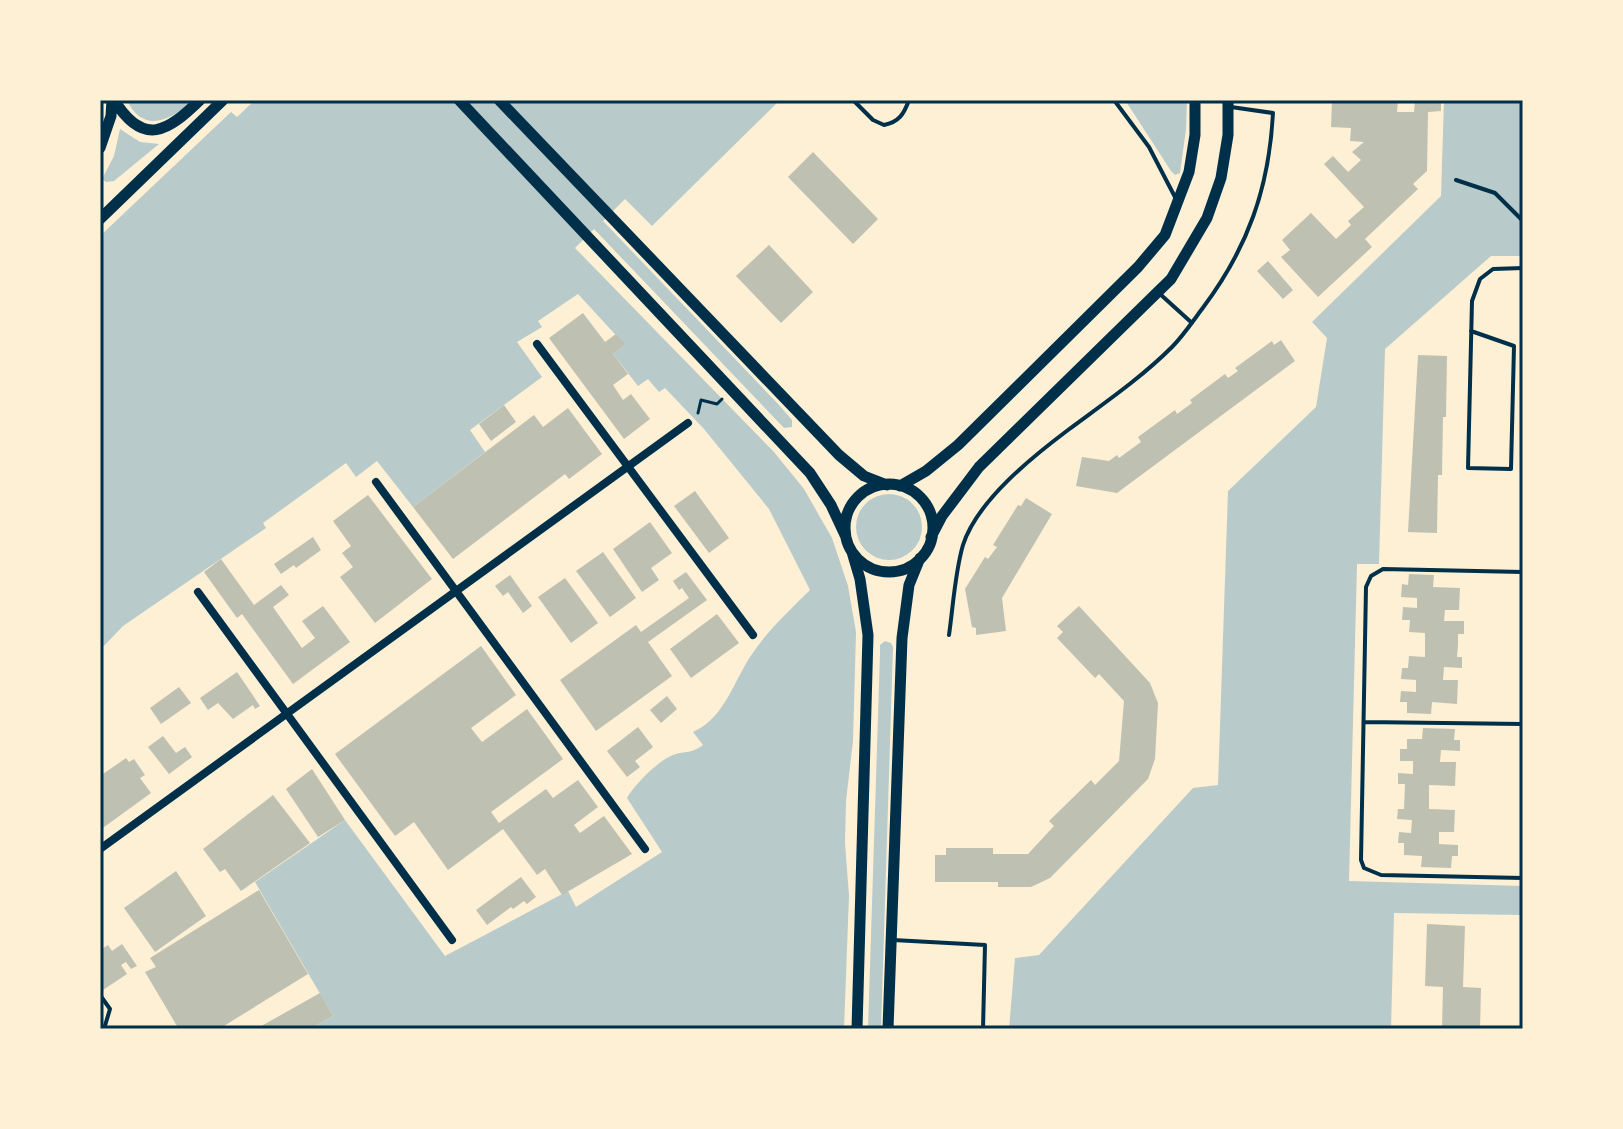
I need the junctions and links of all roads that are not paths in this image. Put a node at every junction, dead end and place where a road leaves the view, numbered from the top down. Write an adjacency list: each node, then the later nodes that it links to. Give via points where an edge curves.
1 (113, 100): 2 (main road, via 130,120 157,130 176,123); 11 (main road)
2 (200, 100)
3 (223, 100): 12 (main road)
4 (459, 100): 28 (main road, via 810,473)
5 (499, 100): 26 (main road, via 839,455 864,476)
6 (853, 100): 7 (lane, via 884,125 895,123)
7 (909, 100)
8 (1114, 100): 14 (lane, via 1149,147)
9 (1195, 100): 14 (main road, via 1195,135)
10 (1228, 103): 19 (main road, via 1221,178 1207,218); 20 (lane, via 1273,113 1267,171 1258,207 1225,278)
11 (100, 148)
12 (140, 177): 15 (main road); 16 (main road)
13 (1456, 180): 17 (lane, via 1495,193)
14 (1178, 205): 27 (main road, via 1165,235 1138,267 958,445)
15 (100, 208)
16 (100, 219)
17 (1523, 221)
18 (1523, 268): 21 (lane, via 1493,269 1480,279 1472,301)
19 (1158, 293): 20 (lane); 29 (main road, via 979,467)
20 (1192, 323): 36 (lane, via 1147,369 1037,453 980,515 963,545)
21 (1471, 331): 21 (lane, via 1468,468 1511,469 1514,346)
22 (537, 344): 24 (street)
23 (688, 423): 24 (street)
24 (628, 467): 33 (street); 35 (street)
25 (376, 482): 33 (street)
26 (887, 485): 27 (main road); 28 (main road, via 870,488 853,503)
27 (900, 486): 29 (main road, via 926,505)
28 (845, 535): 30 (main road)
29 (931, 537): 31 (main road)
30 (852, 552): 31 (main road, via 864,564 885,572 907,568); 47 (main road, via 868,635)
31 (920, 558): 44 (main road, via 909,585 902,638)
32 (1523, 572): 38 (lane, via 1383,569 1371,576 1366,587)
33 (457, 591): 37 (street); 41 (street)
34 (198, 592): 37 (street)
35 (753, 635)
36 (949, 635)
37 (287, 714): 40 (street); 43 (street)
38 (1364, 722): 39 (lane); 42 (lane, via 1364,868 1381,875)
39 (1523, 724)
40 (100, 849)
41 (645, 849)
42 (1523, 878)
43 (452, 940)
44 (891, 940): 48 (main road); 49 (lane, via 985,945)
45 (100, 995): 46 (lane, via 110,1009)
46 (104, 1029)
47 (857, 1029)
48 (888, 1029)
49 (983, 1029)

